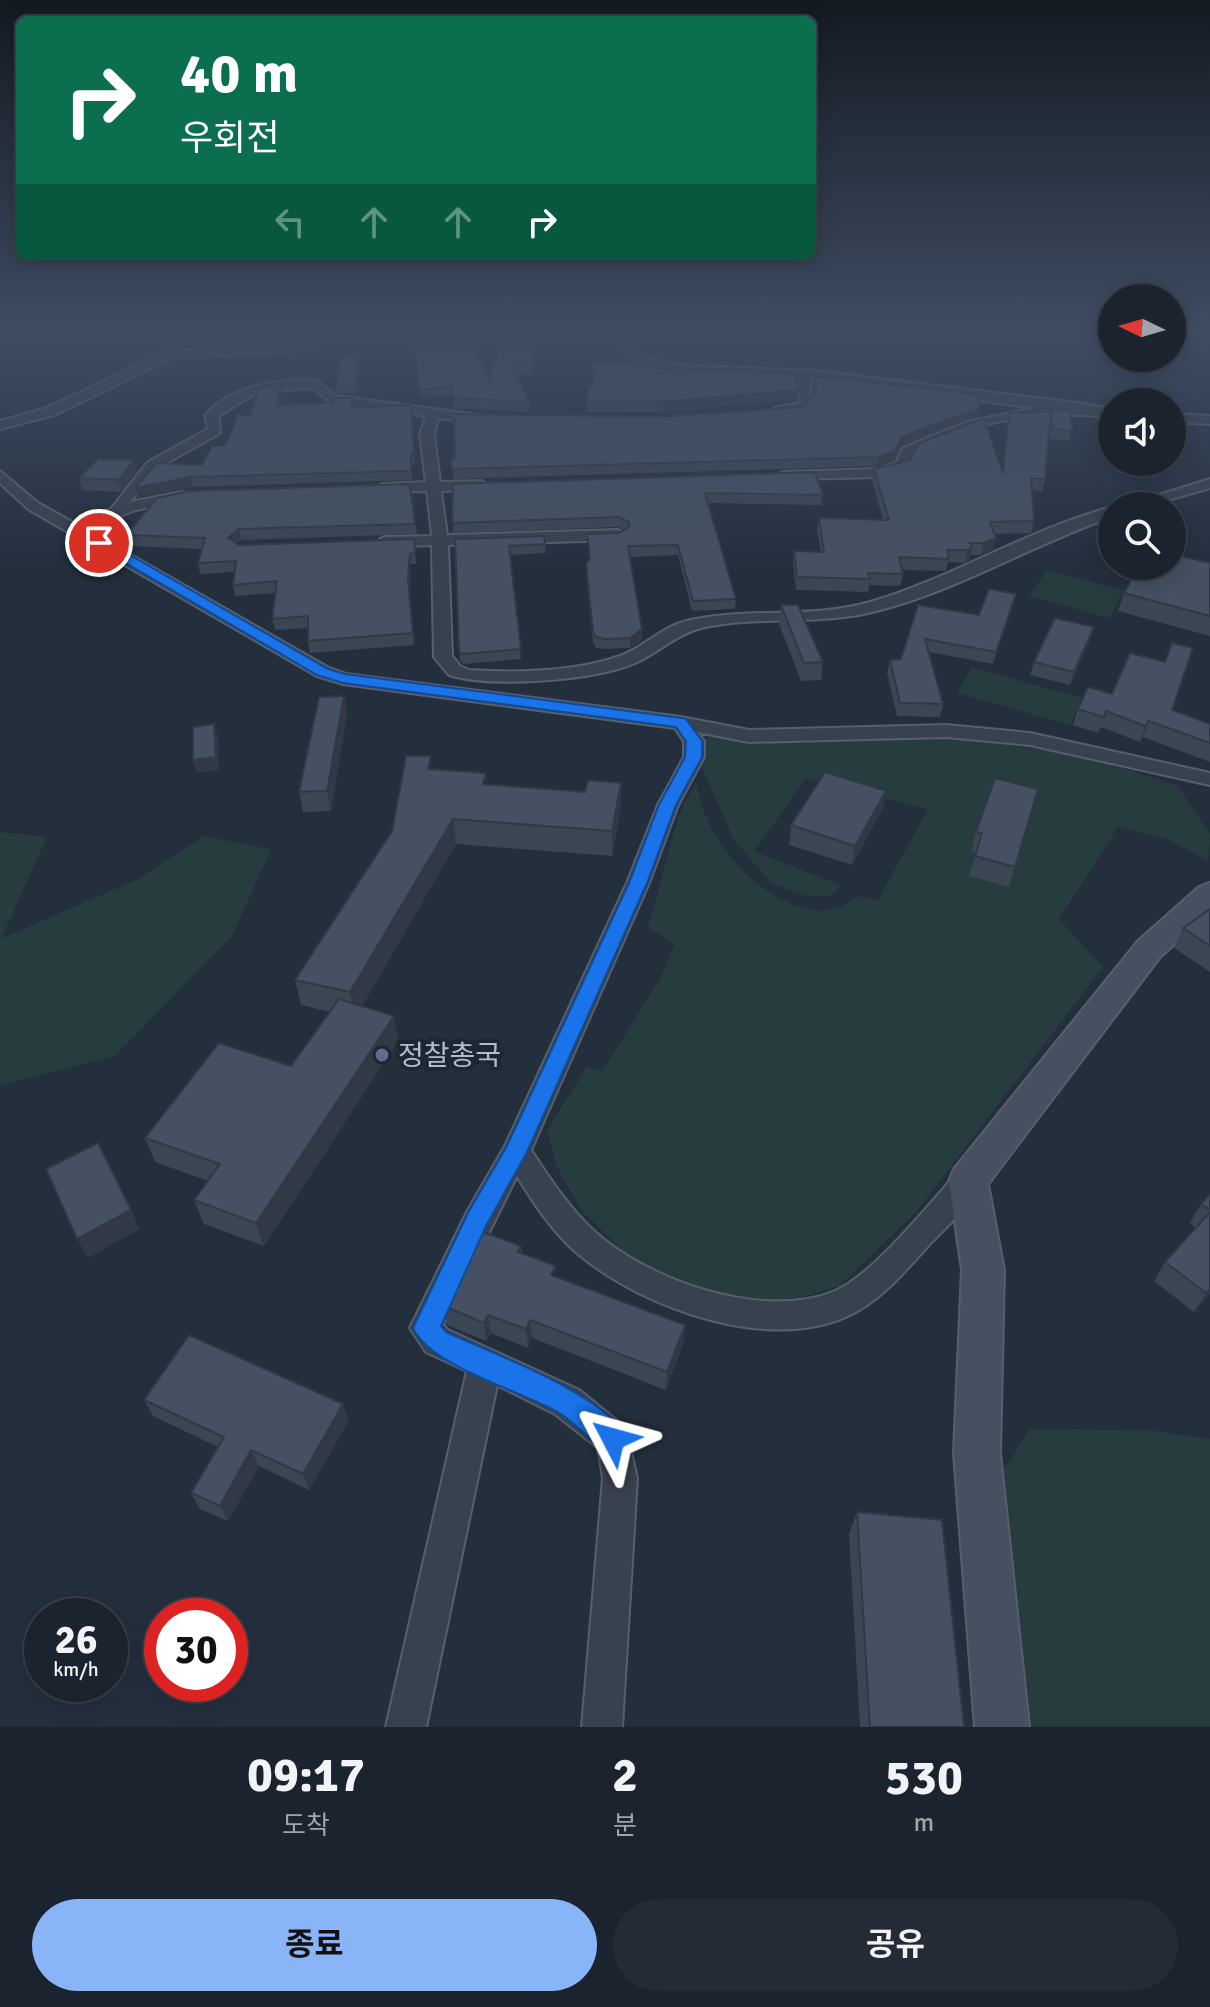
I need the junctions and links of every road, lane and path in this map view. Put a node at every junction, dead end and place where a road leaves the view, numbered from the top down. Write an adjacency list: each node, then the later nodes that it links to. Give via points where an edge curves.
1 (56, 409): 11 (street)
2 (219, 409): 20 (street, via 212,415 215,430 144,473)
3 (409, 409): 7 (street)
4 (801, 409): 6 (street)
5 (1064, 409): 13 (street, via 962,425 908,451 902,466 879,473)
6 (768, 412)
7 (433, 414): 8 (street); 16 (street, via 427,434)
8 (492, 419)
9 (1186, 419): 10 (street)
10 (1210, 420)
11 (0, 425)
12 (0, 475): 22 (street, via 33,506)
13 (768, 475)
14 (1210, 483): 18 (street)
15 (496, 484): 16 (street)
16 (432, 487): 17 (street); 24 (street)
17 (372, 488)
18 (1179, 492)
19 (192, 494): 20 (street)
20 (115, 514): 22 (street)
21 (1098, 518): 24 (street, via 904,598 805,617 704,622 679,628 627,660 526,675 456,672 443,657)
22 (74, 528): 26 (street, via 343,679)
23 (619, 535): 24 (street)
24 (440, 540): 25 (street)
25 (363, 543)
26 (681, 723): 27 (street, via 749,736 946,731 1030,739); 29 (street, via 694,741 694,757)
27 (1210, 779)
28 (1210, 894): 30 (street, via 1149,949)
29 (516, 1152): 30 (street, via 561,1218 602,1254 642,1282 731,1313 838,1306 892,1263); 31 (street, via 426,1328 437,1341)
30 (968, 1181): 34 (street, via 983,1270 977,1453)
31 (485, 1364): 32 (street); 33 (street, via 567,1402 613,1439 620,1478)
32 (406, 1727)
33 (602, 1727)
34 (1002, 1727)

